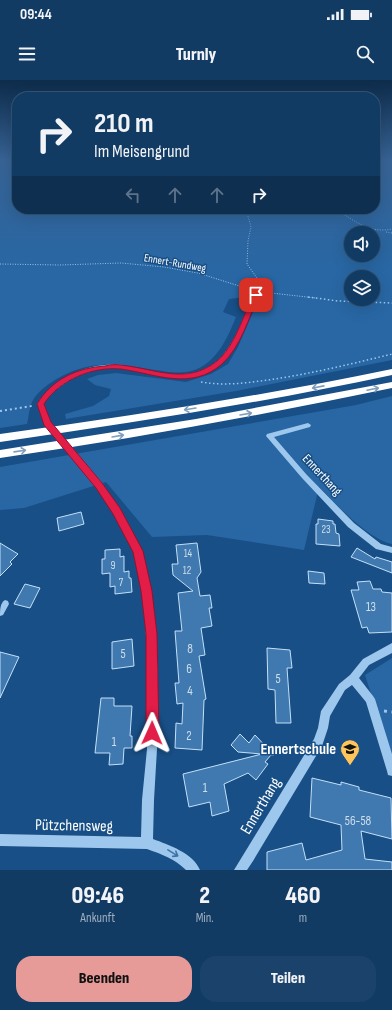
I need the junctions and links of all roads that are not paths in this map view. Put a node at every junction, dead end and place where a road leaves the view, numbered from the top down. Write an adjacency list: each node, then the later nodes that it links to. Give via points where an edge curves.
1 (256, 293): 14 (street, via 231,350 204,372 187,377 153,374 120,367 93,369 73,375 59,384 40,404 47,423 99,485 117,511 138,551 147,591 153,667)
2 (392, 372): 5 (highway, one-way to 5, via 283,394)
3 (392, 385): 6 (highway, one-way to 3, via 292,406)
4 (308, 425): 7 (street, Ennerthang, via 269,436 351,525 379,547)
5 (0, 438)
6 (0, 454)
7 (392, 550)
8 (5, 604): 9 (street)
9 (0, 612)
10 (392, 648): 11 (street, Ennerthang, via 366,662)
11 (353, 678): 12 (street, via 370,699); 16 (street, Ennerthang, via 342,687 333,700 325,715 324,728 318,742)
12 (392, 770)
13 (0, 840): 14 (street, Pützchensweg)
14 (147, 843): 15 (street, Pützchensweg, one-way to 15, via 170,851)
15 (194, 870)
16 (240, 870)

